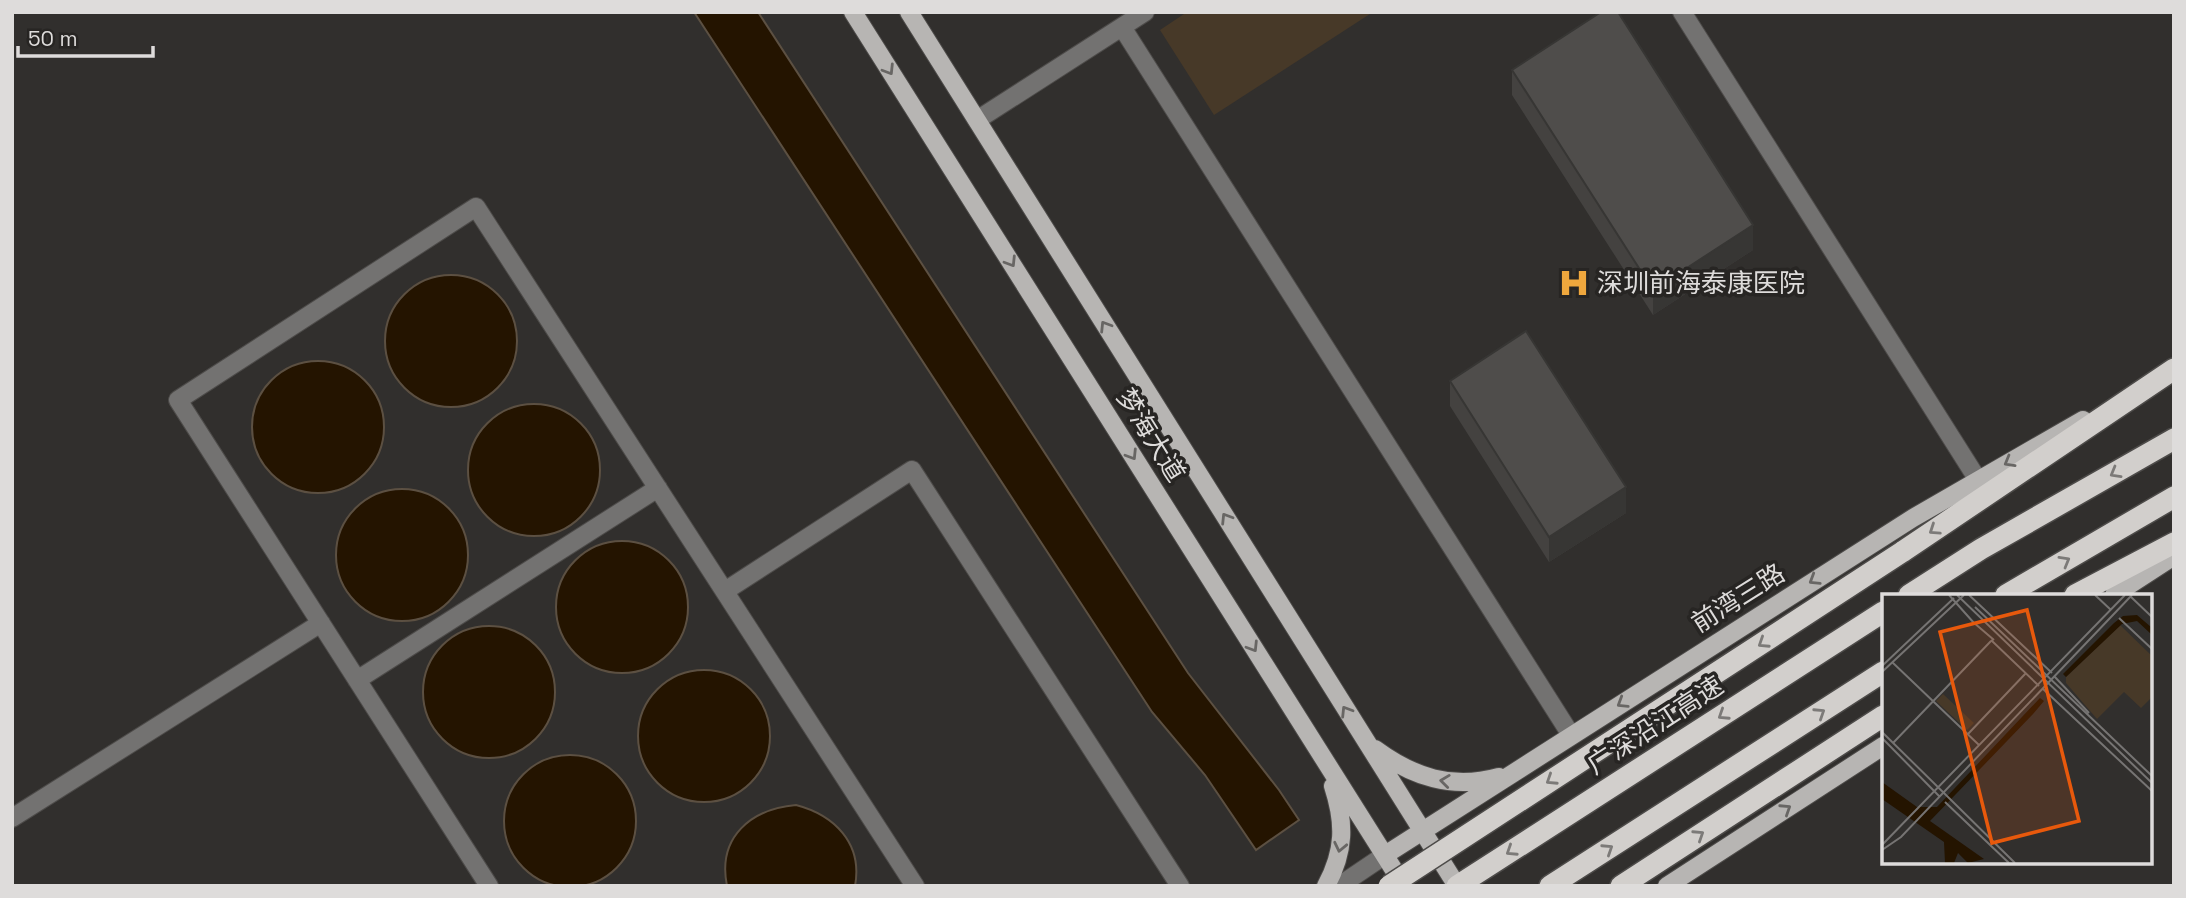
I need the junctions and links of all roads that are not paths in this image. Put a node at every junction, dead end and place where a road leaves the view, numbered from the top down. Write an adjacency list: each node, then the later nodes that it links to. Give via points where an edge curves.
1 (853, 12): 27 (main road, 梦海大道, one-way to 27)
2 (909, 12): 6 (main road, 梦海大道)
3 (1144, 12): 5 (street)
4 (1682, 12): 9 (street)
5 (1122, 27): 6 (street); 24 (street)
6 (977, 120): 25 (main road, 梦海大道, one-way to 6)
7 (2174, 368): 9 (main road, 前湾三路, one-way to 9); 37 (highway, one-way to 37, bridge, via 1902,552)
8 (2174, 439): 15 (highway, one-way to 15)
9 (1978, 480): 24 (main road, 前湾三路, one-way to 24)
10 (658, 488): 14 (street); 20 (street, via 476,207 178,400); 22 (street)
11 (2174, 497): 16 (highway, one-way to 11)
12 (2174, 543): 17 (highway)
13 (2174, 556): 18 (main road)
14 (724, 591): 33 (street); 34 (street, via 912,470)
15 (1911, 594)
16 (2008, 594)
17 (2077, 594)
18 (2116, 594)
19 (1882, 613): 39 (highway, 广深沿江高速, one-way to 39)
20 (321, 623): 22 (street); 29 (street)
21 (1882, 673): 40 (highway, one-way to 21)
22 (357, 680): 32 (street)
23 (1882, 717): 41 (highway, one-way to 23)
24 (1571, 735): 28 (main road, 前湾三路)
25 (1366, 743): 28 (main road, one-way to 25, via 1463,783 1429,779 1392,762); 30 (main road, 梦海大道)
26 (1882, 747): 42 (main road, one-way to 26)
27 (1324, 760): 31 (main road, 梦海大道); 35 (main road, one-way to 35, via 1343,831 1341,850)
28 (1512, 773): 30 (main road, 前湾三路)
29 (12, 818)
30 (1423, 831): 31 (main road, 前湾三路); 39 (main road, 梦海大道)
31 (1385, 855): 36 (street, 前湾三路); 38 (main road, 梦海大道)
32 (489, 886)
33 (915, 886)
34 (1180, 886)
35 (1326, 886)
36 (1339, 886)
37 (1389, 886)
38 (1404, 886)
39 (1457, 886)
40 (1550, 886)
41 (1621, 886)
42 (1667, 886)

